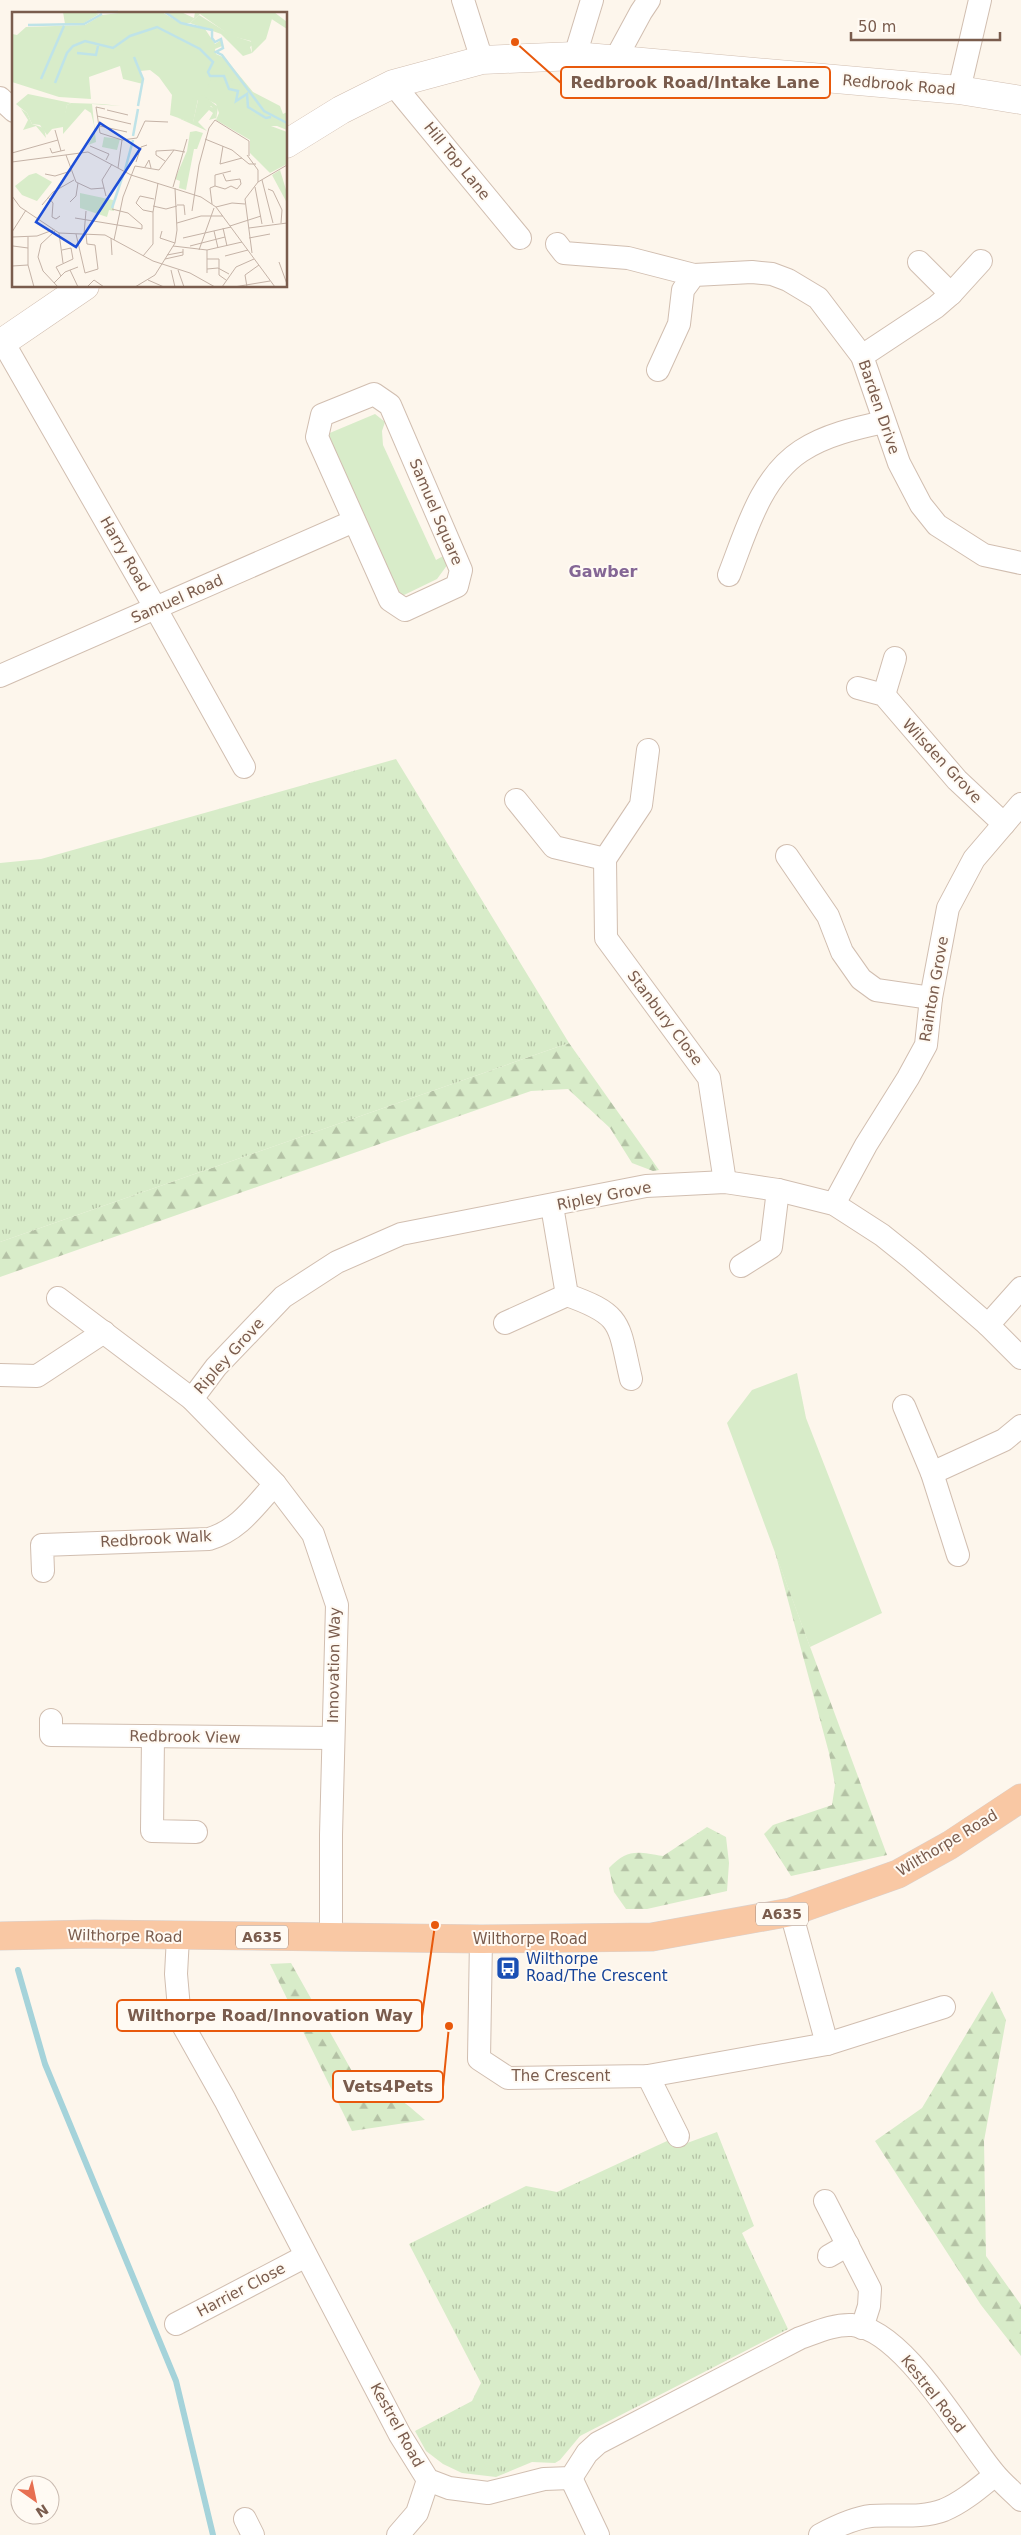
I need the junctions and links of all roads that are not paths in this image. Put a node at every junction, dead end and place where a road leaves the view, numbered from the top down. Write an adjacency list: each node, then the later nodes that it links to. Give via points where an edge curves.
1 (463, 0): 6 (street)
2 (592, 0): 5 (street)
3 (649, 0): 7 (street)
4 (980, 0): 9 (street)
5 (575, 56): 6 (street, Redbrook Road); 7 (street, Redbrook Road)
6 (482, 60): 8 (street, Redbrook Road)
7 (615, 60): 9 (street, Redbrook Road)
8 (393, 84): 13 (street, Redbrook Road, via 341,110); 14 (street, Hill Top Lane)
9 (959, 90): 11 (street, Redbrook Road)
10 (0, 98): 12 (street)
11 (1021, 100)
12 (12, 109)
13 (288, 143)
14 (520, 238)
15 (557, 244): 18 (street, Barden Drive, via 564,253 628,258)
16 (981, 261): 20 (street)
17 (919, 262): 20 (street)
18 (694, 274): 22 (street, Barden Drive, via 752,272 788,280 818,298); 23 (street, via 683,290 679,324)
19 (82, 288): 21 (street)
20 (951, 294): 22 (street)
21 (1, 343): 28 (street, Harry Road)
22 (862, 356): 24 (street, Barden Drive)
23 (658, 370)
24 (884, 422): 26 (street, Barden Drive, via 899,463 921,506 937,525 984,555); 27 (street, via 846,430 802,450 785,463 760,498)
25 (354, 520): 25 (street, Samuel Square, via 317,437 322,415 374,394 390,405 461,570 457,586 405,610 390,600); 28 (street, Samuel Road)
26 (1021, 563)
27 (729, 575)
28 (156, 608): 30 (street, Samuel Road); 34 (street, Harry Road)
29 (895, 658): 32 (street)
30 (0, 676)
31 (858, 688): 32 (street)
32 (884, 695): 37 (street, Wilsden Grove, via 957,780)
33 (648, 750): 39 (street, via 641,805)
34 (244, 767)
35 (516, 800): 39 (street, via 554,846)
36 (1021, 804): 37 (street, Rainton Grove)
37 (1004, 824): 40 (street, Rainton Grove, via 974,859 948,908)
38 (787, 856): 40 (street, via 828,916 842,952 861,979 876,990)
39 (605, 859): 41 (street, Stanbury Close, via 606,938 709,1078)
40 (931, 998): 43 (street, Rainton Grove, via 926,1045)
41 (725, 1182): 42 (street, Ripley Grove); 44 (street, Ripley Grove, via 646,1186)
42 (778, 1190): 43 (street, Ripley Grove); 45 (street, via 771,1247)
43 (834, 1204): 50 (street, Ripley Grove, via 882,1235)
44 (552, 1206): 47 (street); 55 (street, Ripley Grove, via 401,1234 337,1262 283,1297 216,1367)
45 (741, 1266)
46 (1021, 1288): 50 (street)
47 (567, 1295): 49 (street); 54 (street, via 595,1305 611,1316 619,1328)
48 (58, 1298): 51 (street, Innovation Way)
49 (505, 1323)
50 (988, 1324): 52 (street, Ripley Grove)
51 (104, 1332): 53 (street, via 37,1376); 55 (street, Innovation Way)
52 (1021, 1358)
53 (0, 1375)
54 (632, 1379)
55 (192, 1399): 59 (street, Innovation Way)
56 (904, 1406): 58 (street)
57 (1021, 1426): 58 (street, via 1004,1440)
58 (932, 1473): 60 (street)
59 (275, 1484): 61 (street, Redbrook Walk, via 226,1534 209,1539 42,1545); 64 (street, Innovation Way, via 313,1534 337,1605)
60 (958, 1555)
61 (43, 1571)
62 (51, 1720): 63 (street, Redbrook View, via 51,1735)
63 (154, 1736): 64 (street, Redbrook View); 66 (street, via 152,1831)
64 (333, 1738): 70 (street, Innovation Way)
65 (1021, 1798): 67 (highway, Wilthorpe Road / A635, via 950,1845 898,1874)
66 (196, 1832)
67 (791, 1912): 71 (highway, Wilthorpe Road / A635, via 652,1937); 73 (street)
68 (4, 1936): 69 (highway, Wilthorpe Road / A635, via 115,1934)
69 (178, 1937): 70 (highway, Wilthorpe Road / A635); 77 (street, Kestrel Road, via 176,1974 180,2020 221,2091)
70 (331, 1938): 71 (highway, Wilthorpe Road / A635)
71 (481, 1940): 74 (street, The Crescent, via 479,2060 508,2078)
72 (944, 2007): 73 (street, The Crescent)
73 (827, 2044): 74 (street, The Crescent)
74 (648, 2076): 75 (street)
75 (678, 2136)
76 (825, 2201): 79 (street, via 838,2250 870,2289 870,2306)
77 (306, 2256): 78 (street, Harrier Close); 82 (street, Kestrel Road, via 400,2435)
78 (176, 2324)
79 (862, 2328): 80 (street, Kestrel Road, via 906,2357); 81 (street, Kestrel Road, via 834,2326 800,2338 598,2442 587,2452)
80 (995, 2475): 83 (street, Kestrel Road); 86 (street, via 970,2495 943,2510 868,2517)
81 (571, 2478): 82 (street, Kestrel Road, via 544,2479 488,2493 449,2488); 85 (street)
82 (428, 2480): 84 (street, via 417,2513)
83 (1021, 2500)
84 (398, 2535)
85 (598, 2535)
86 (820, 2535)

